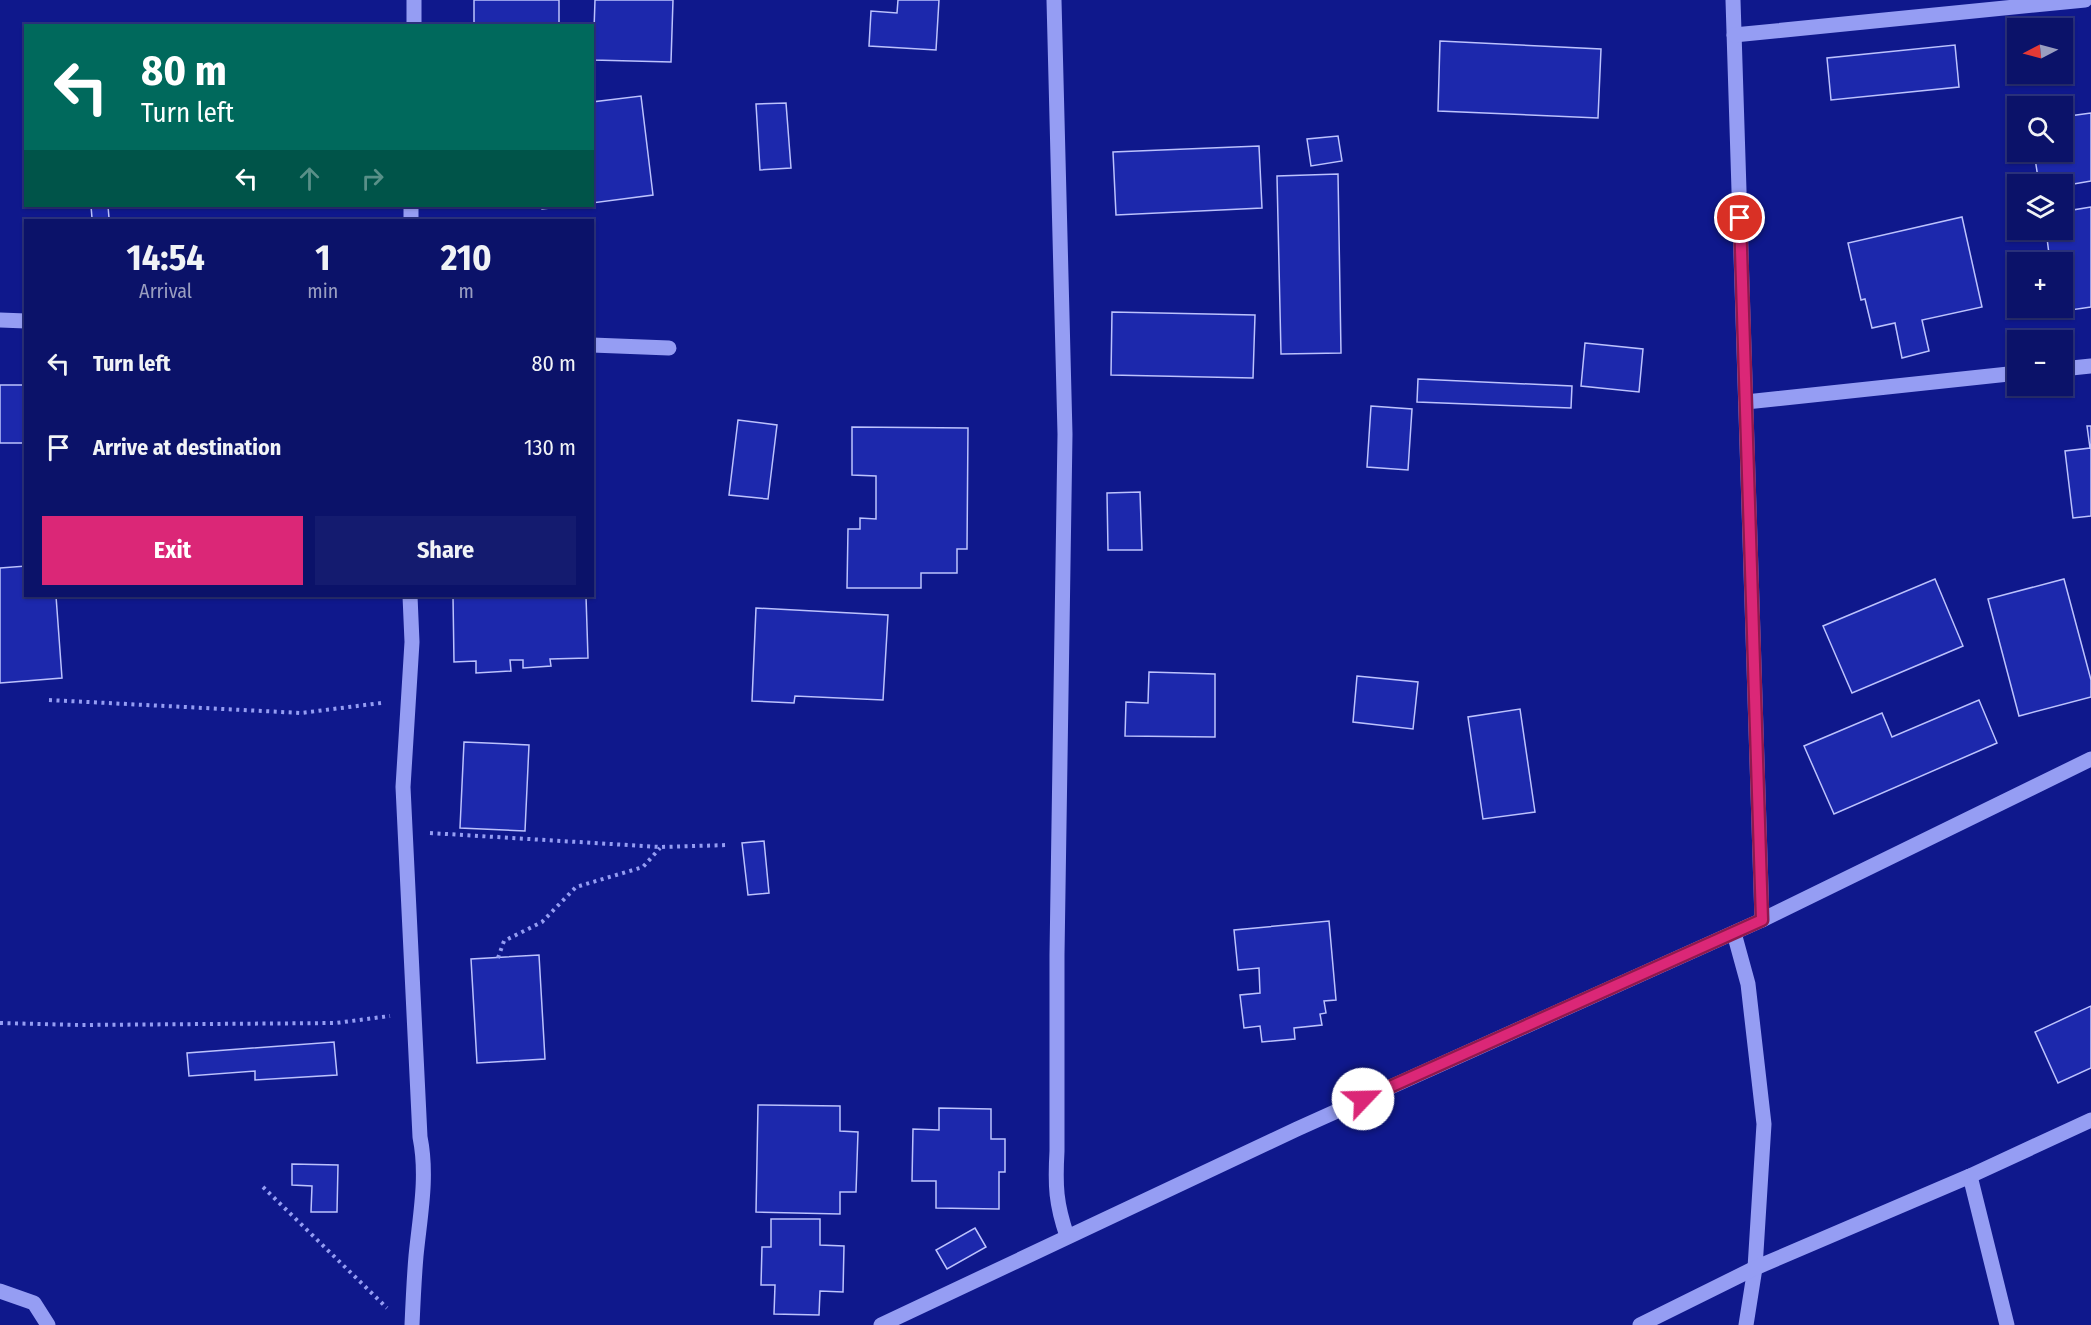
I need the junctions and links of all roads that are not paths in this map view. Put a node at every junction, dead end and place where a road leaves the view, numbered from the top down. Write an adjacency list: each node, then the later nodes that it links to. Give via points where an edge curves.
1 (414, 0): 5 (street)
2 (1054, 0): 21 (street, via 1065,434 1055,1178 1058,1210)
3 (1733, 0): 6 (street)
4 (2085, 0): 6 (street)
5 (414, 24)
6 (1734, 34): 14 (street)
7 (0, 320): 8 (street)
8 (24, 321)
9 (594, 345): 10 (street)
10 (669, 348)
11 (2091, 366): 12 (street)
12 (2073, 368)
13 (2007, 374): 14 (street)
14 (1746, 402): 17 (street)
15 (410, 597): 25 (street, via 412,642 403,787 424,1157)
16 (2091, 759): 17 (street)
17 (1762, 920): 18 (street)
18 (1734, 933): 21 (street); 22 (street, via 1748,984 1764,1124)
19 (2091, 1120): 20 (street)
20 (1970, 1176): 22 (street); 29 (street)
21 (1067, 1236): 26 (street)
22 (1755, 1268): 27 (street); 28 (street)
23 (0, 1291): 24 (street, via 34,1303)
24 (48, 1325)
25 (412, 1325)
26 (881, 1325)
27 (1640, 1325)
28 (1746, 1325)
29 (2007, 1325)

